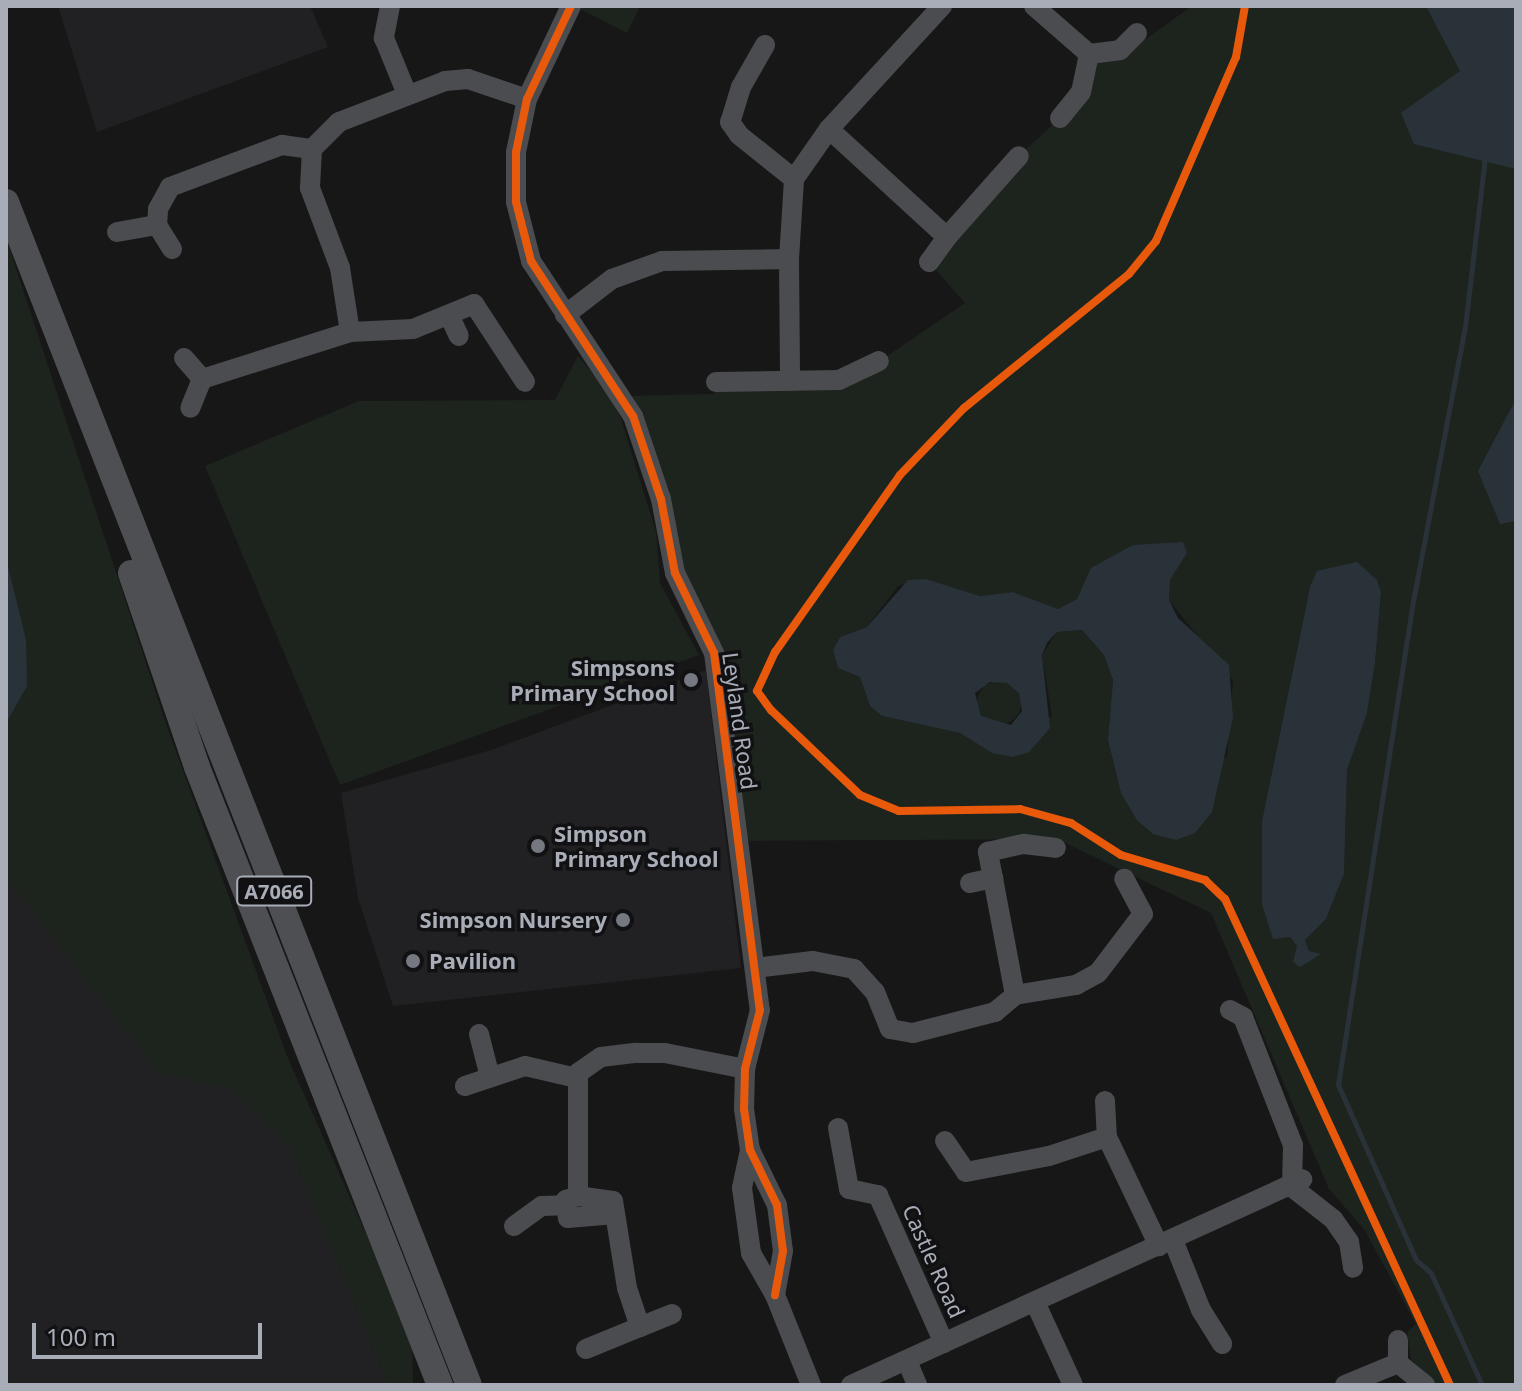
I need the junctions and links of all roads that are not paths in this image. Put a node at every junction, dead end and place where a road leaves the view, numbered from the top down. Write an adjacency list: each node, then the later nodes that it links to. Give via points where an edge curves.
1 (390, 6): 8 (street, via 384,38)
2 (571, 6): 9 (street, Leyland Road)
3 (942, 6): 11 (street)
4 (1034, 6): 7 (street)
5 (1137, 33): 7 (street, via 1120,50)
6 (765, 45): 14 (street, via 741,87 730,122 748,144)
7 (1089, 54): 10 (street, via 1081,92)
8 (407, 94): 9 (street, via 459,78); 12 (street, via 339,122)
9 (527, 99): 23 (street, Leyland Road, via 516,152 516,202 531,261)
10 (1060, 118)
11 (829, 129): 14 (street); 18 (street)
12 (312, 149): 16 (street, via 282,145 170,187 158,209); 24 (street, via 310,188 340,268)
13 (1019, 156): 18 (street)
14 (794, 179): 20 (street)
15 (6, 202): 32 (main road, A7066)
16 (157, 225): 17 (street); 19 (street)
17 (117, 232)
18 (947, 237): 21 (street)
19 (172, 249)
20 (789, 259): 23 (street, via 662,261 612,279); 29 (street)
21 (929, 262)
22 (449, 315): 24 (street, via 404,330); 25 (street); 30 (street, via 474,304)
23 (565, 315): 38 (street, Leyland Road, via 633,416 661,499 675,573 714,653)
24 (350, 332): 28 (street)
25 (459, 336)
26 (184, 358): 28 (street)
27 (879, 361): 29 (street, via 839,380)
28 (202, 379): 33 (street)
29 (790, 381): 31 (street)
30 (525, 382)
31 (716, 382)
32 (79, 397): 66 (main road, A7066, via 149,630 197,767); 67 (main road, A7066)
33 (190, 408)
34 (1056, 848): 35 (street, via 1024,844 988,852)
35 (993, 878): 37 (street); 39 (street)
36 (1124, 879): 39 (street, via 1143,914 1098,973 1076,985)
37 (970, 883)
38 (755, 968): 39 (street, via 813,961 854,969 875,992 890,1029 903,1034 1002,1010); 42 (street, Leyland Road, via 760,1015)
39 (1015, 995)
40 (1230, 1010): 51 (street, via 1243,1017 1293,1145)
41 (479, 1034): 43 (street)
42 (745, 1069): 44 (street, via 665,1053 622,1053 594,1060); 50 (street, Leyland Road)
43 (490, 1077): 44 (street, via 525,1066); 45 (street)
44 (577, 1078): 52 (street)
45 (465, 1086)
46 (1105, 1101): 48 (street)
47 (838, 1128): 61 (street, Castle Road, via 849,1189 878,1195)
48 (1107, 1137): 49 (street, via 1049,1156 966,1172); 54 (street)
49 (945, 1141)
50 (750, 1150): 56 (street, Leyland Road, via 777,1205 783,1251); 56 (street, Leyland Road, via 742,1188 744,1222 757,1268)
51 (1297, 1183): 54 (street, Castle Road); 55 (street, via 1349,1242)
52 (572, 1201): 53 (street, via 536,1201); 59 (street, via 609,1197)
53 (514, 1226)
54 (1166, 1243): 57 (street, Castle Road); 62 (street)
55 (1353, 1268)
56 (775, 1295): 68 (street, Leyland Road)
57 (1035, 1302): 61 (street, Castle Road); 71 (street)
58 (672, 1314): 59 (street)
59 (640, 1327): 63 (street)
60 (1398, 1340): 65 (street)
61 (944, 1343): 64 (street, Castle Road)
62 (1222, 1344)
63 (586, 1349)
64 (907, 1361): 69 (street, Castle Road); 70 (street)
65 (1398, 1363): 72 (street); 73 (street)
66 (440, 1385)
67 (469, 1385)
68 (811, 1385)
69 (851, 1385)
70 (917, 1385)
71 (1073, 1385)
72 (1345, 1385)
73 (1425, 1385)

